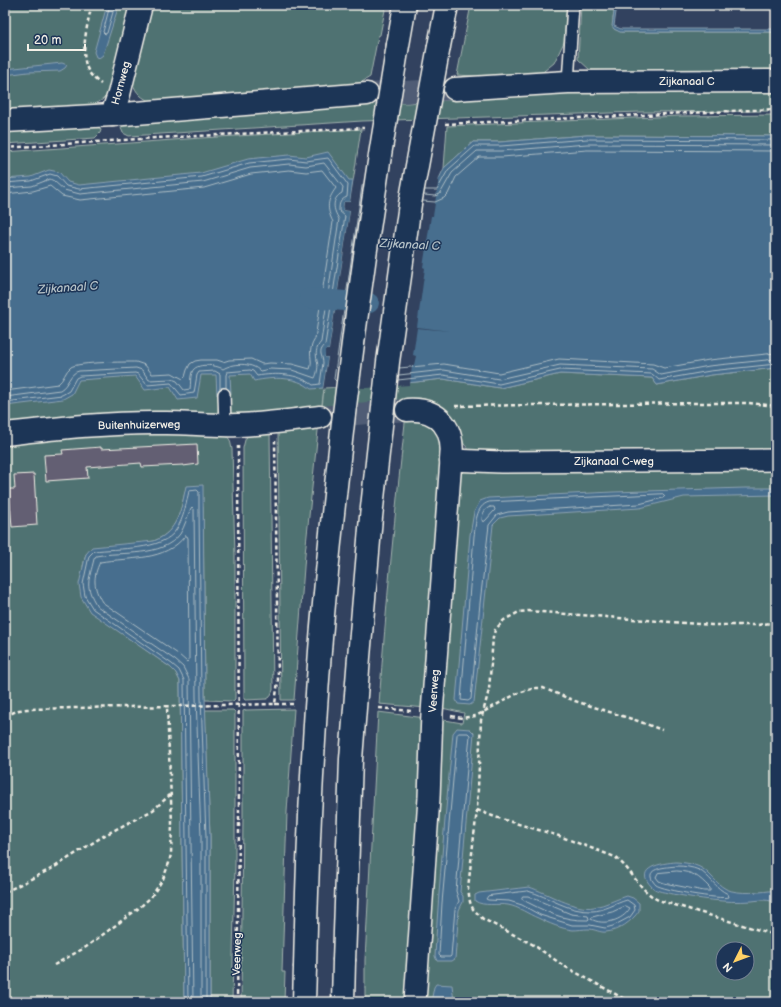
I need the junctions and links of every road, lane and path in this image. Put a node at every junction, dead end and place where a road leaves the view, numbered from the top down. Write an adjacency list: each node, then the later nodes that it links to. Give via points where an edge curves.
1 (92, 5): 9 (path, via 88,18 85,64 100,84)
2 (141, 5): 9 (main road, Hornweg)
3 (406, 5): 39 (main road, bridge, via 372,202 335,488 310,797)
4 (447, 5): 40 (main road, bridge, via 410,204 388,362 371,517 351,759)
5 (573, 5): 7 (lane)
6 (776, 81): 7 (main road, Zijkanaal C)
7 (568, 82): 8 (main road, Zijkanaal C)
8 (455, 89)
9 (119, 94): 11 (main road, Hornweg)
10 (367, 94): 11 (main road)
11 (112, 115): 12 (main road)
12 (5, 121)
13 (224, 394): 19 (lane)
14 (776, 406): 16 (path, via 749,403 512,407 462,405)
15 (407, 410): 16 (main road)
16 (429, 412): 21 (main road, Veerweg, via 448,429 452,445)
17 (320, 417): 18 (main road)
18 (274, 423): 19 (main road, Buitenhuizerweg); 24 (path, via 278,681)
19 (231, 425): 20 (main road, Buitenhuizerweg, via 115,424); 26 (path, Veerweg, via 239,509)
20 (5, 434)
21 (451, 460): 22 (street, Zijkanaal C-weg); 29 (street, Veerweg)
22 (776, 460)
23 (776, 622): 30 (path, via 758,625 711,625 519,612 504,620 495,630 489,690)
24 (274, 704): 25 (path); 26 (path)
25 (294, 704)
26 (239, 705): 27 (path); 38 (path, Veerweg)
27 (167, 707): 31 (path, via 28,709); 33 (path)
28 (378, 708): 29 (path)
29 (432, 713): 30 (path, via 462,718); 41 (street, Veerweg)
30 (482, 713): 32 (path, via 518,693 543,688); 34 (path)
31 (5, 716)
32 (662, 730)
33 (171, 794): 35 (path, via 153,810 105,835 53,868); 37 (path, via 171,854 155,892 102,936)
34 (477, 810): 36 (path, via 611,855 622,863 644,891 658,900); 42 (path, via 468,888 473,909 483,919 532,944 564,966)
35 (5, 892)
36 (776, 936)
37 (54, 965)
38 (237, 1002)
39 (304, 1002)
40 (343, 1002)
41 (415, 1002)
42 (630, 1002)

